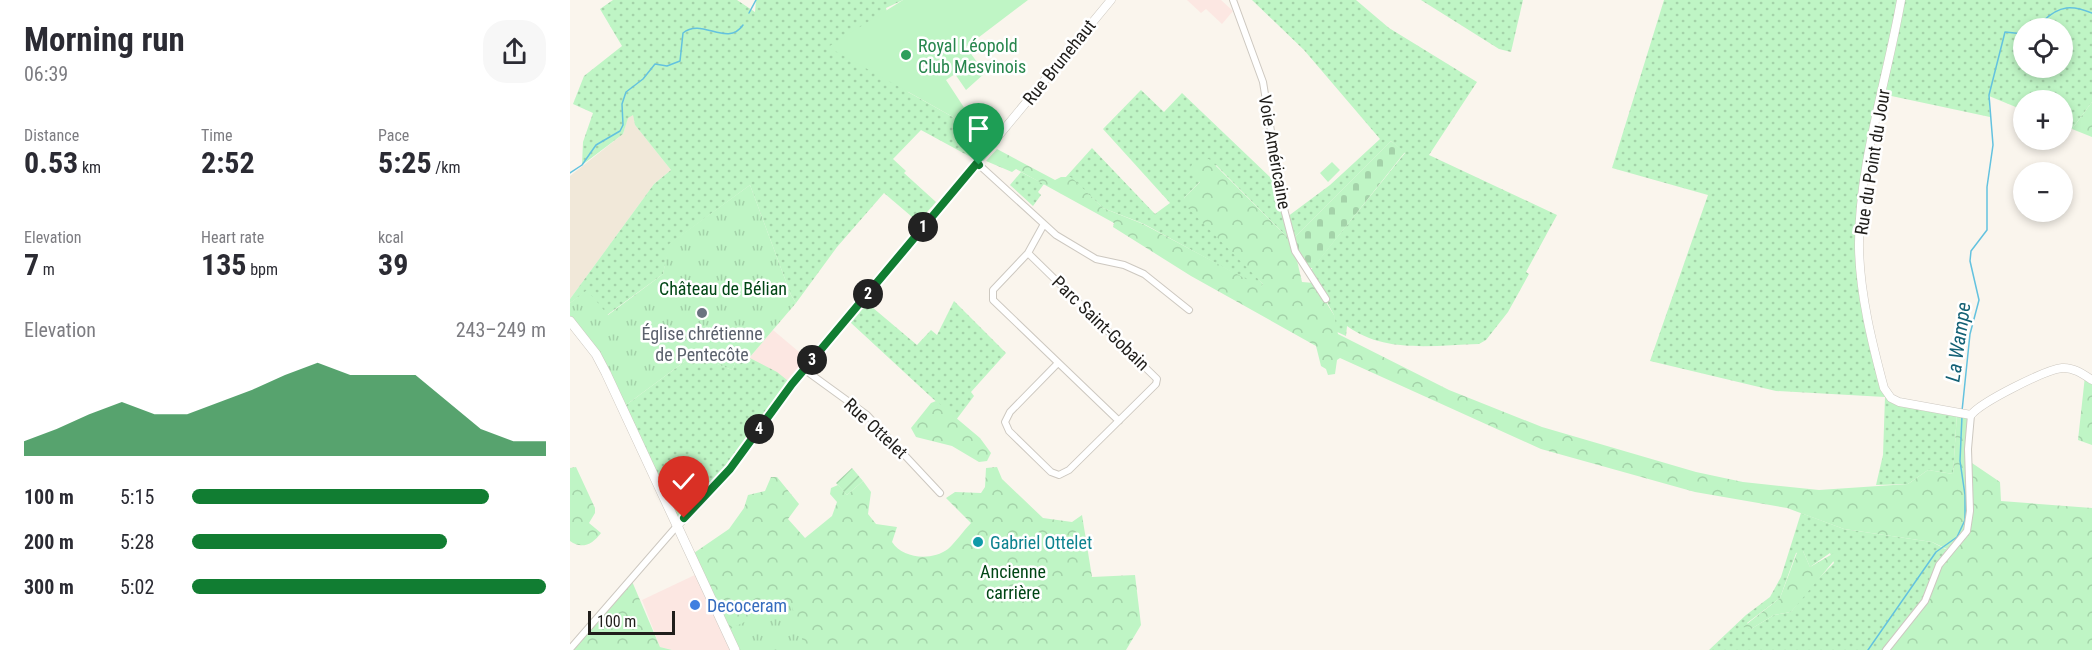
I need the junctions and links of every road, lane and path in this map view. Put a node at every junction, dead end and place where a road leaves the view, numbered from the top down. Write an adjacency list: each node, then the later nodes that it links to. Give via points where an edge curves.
1 (1111, 0): 4 (street, Rue Brunehaut)
2 (1233, 0): 7 (street, Voie Américaine, via 1263,82 1283,205 1295,250)
3 (1900, 0): 13 (street, Rue du Point du Jour, via 1863,200 1859,246 1862,279 1887,393 1899,402)
4 (977, 163): 5 (street, Parc Saint-Gobain); 11 (street, Rue Brunehaut)
5 (1044, 224): 6 (street); 8 (street, Parc Saint-Gobain, via 1096,259 1144,274)
6 (1028, 253): 10 (street, via 993,290 992,298); 14 (street, Parc Saint-Gobain, via 1155,376 1156,384)
7 (1326, 299)
8 (1189, 310)
9 (570, 321): 16 (main road, via 596,354)
10 (1058, 364): 14 (street); 14 (street, Parc Saint-Gobain, via 1010,412 1005,422 1009,431 1051,472 1066,472)
11 (805, 370): 15 (street, Rue Ottelet, via 867,415); 16 (street, Rue Brunehaut, via 730,469)
12 (2092, 380): 13 (street, via 2076,370 2060,369 1994,398)
13 (1969, 415): 19 (street, via 1967,531 1939,565 1925,601)
14 (1119, 421)
15 (940, 493)
16 (677, 526): 17 (street, Rue Brunehaut); 18 (main road)
17 (570, 649)
18 (735, 650)
19 (1886, 650)

